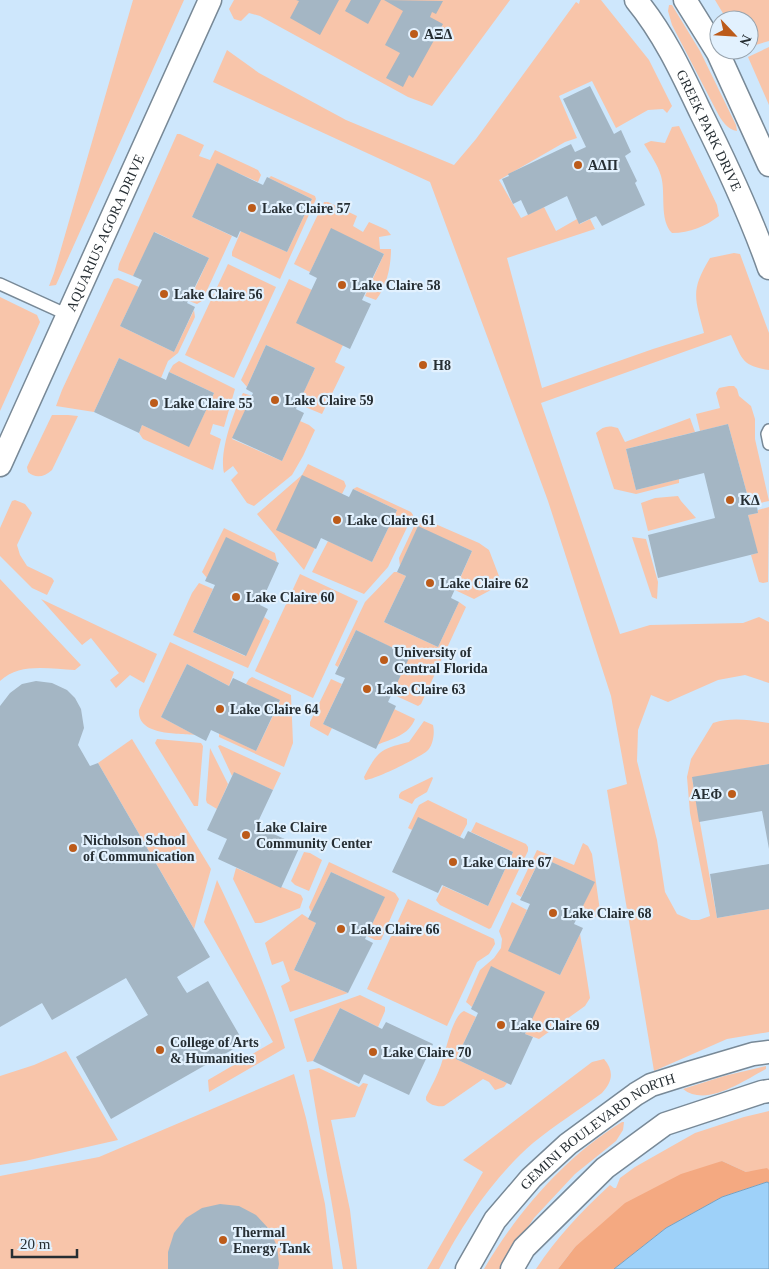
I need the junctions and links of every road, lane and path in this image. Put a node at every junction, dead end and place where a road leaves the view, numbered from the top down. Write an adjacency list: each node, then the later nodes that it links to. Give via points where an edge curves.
1 (210, 0): 7 (street, AQUARIUS AGORA DRIVE)
2 (636, 0): 5 (street, GREEK PARK DRIVE, via 669,46 732,176)
3 (685, 0): 4 (street, via 718,53)
4 (769, 165)
5 (769, 268)
6 (0, 284): 7 (lane)
7 (68, 315): 10 (street, AQUARIUS AGORA DRIVE)
8 (769, 430): 9 (lane)
9 (769, 444)
10 (0, 465)
11 (769, 1052): 13 (street, GEMINI BOULEVARD NORTH, via 651,1085 636,1094 568,1144 531,1178 495,1220)
12 (769, 1091): 14 (street, via 665,1124 605,1168 524,1248)
13 (467, 1269)
14 (512, 1269)

